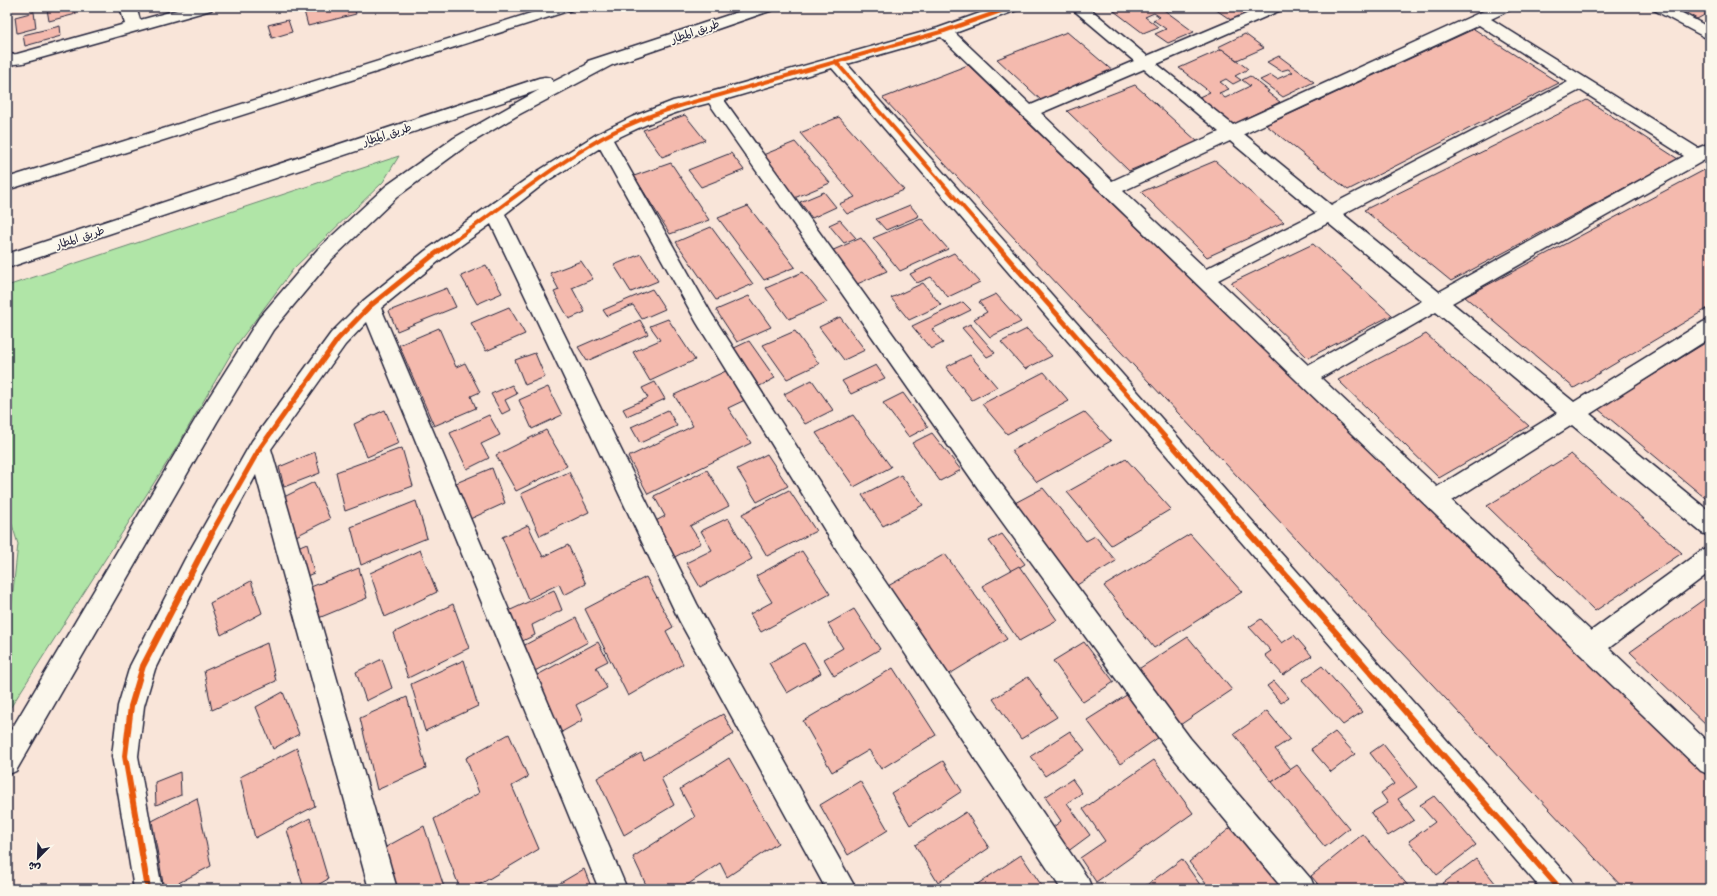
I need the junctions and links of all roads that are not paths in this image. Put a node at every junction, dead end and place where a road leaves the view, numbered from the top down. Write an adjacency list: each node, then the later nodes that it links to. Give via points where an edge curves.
1 (128, 7): 13 (main road)
2 (206, 7): 13 (main road)
3 (566, 7): 26 (main road)
4 (768, 7): 17 (main road, طريق المطار)
5 (1012, 7): 14 (main road)
6 (1078, 7): 19 (main road)
7 (1276, 7): 19 (main road)
8 (1505, 7): 11 (main road)
9 (1659, 7): 12 (main road)
10 (1710, 16): 12 (main road)
11 (1480, 18): 20 (main road); 23 (main road)
12 (1691, 25): 15 (main road)
13 (134, 27): 16 (main road)
14 (944, 31): 18 (main road); 22 (main road)
15 (1710, 35)
16 (7, 60)
17 (608, 60): 32 (main road, طريق المطار); 44 (main road, via 460,142 392,191 325,254 266,324)
18 (835, 61): 21 (main road); 52 (main road)
19 (1146, 62): 22 (main road); 23 (main road)
20 (1580, 83): 25 (main road); 31 (main road)
21 (713, 97): 24 (main road, via 679,105); 51 (main road, via 990,487 1181,747)
22 (1029, 112): 29 (main road)
23 (1232, 133): 29 (main road); 31 (main road)
24 (603, 138): 30 (main road, via 541,177); 50 (main road, via 704,318 848,547)
25 (1703, 152): 34 (main road)
26 (100, 155): 27 (main road); 28 (main road)
27 (7, 169)
28 (7, 184)
29 (1110, 189): 33 (main road)
30 (495, 212): 35 (main road, via 432,256); 49 (main road, via 688,612)
31 (1329, 213): 33 (main road); 34 (main road)
32 (7, 261)
33 (1204, 279): 37 (main road)
34 (1438, 302): 37 (main road); 38 (main road)
35 (370, 306): 39 (main road, via 338,339); 48 (main road)
36 (1710, 328): 38 (main road)
37 (1306, 376): 40 (main road)
38 (1573, 414): 40 (main road); 41 (main road)
39 (260, 448): 46 (main road, via 193,567 147,659 131,706 125,756); 47 (main road)
40 (1435, 500): 43 (main road)
41 (1710, 526)
42 (1710, 558): 43 (main road)
43 (1590, 647): 45 (main road)
44 (7, 762)
45 (1710, 762)
46 (148, 889)
47 (383, 889)
48 (613, 889)
49 (842, 889)
50 (1078, 889)
51 (1301, 889)
52 (1560, 889)

